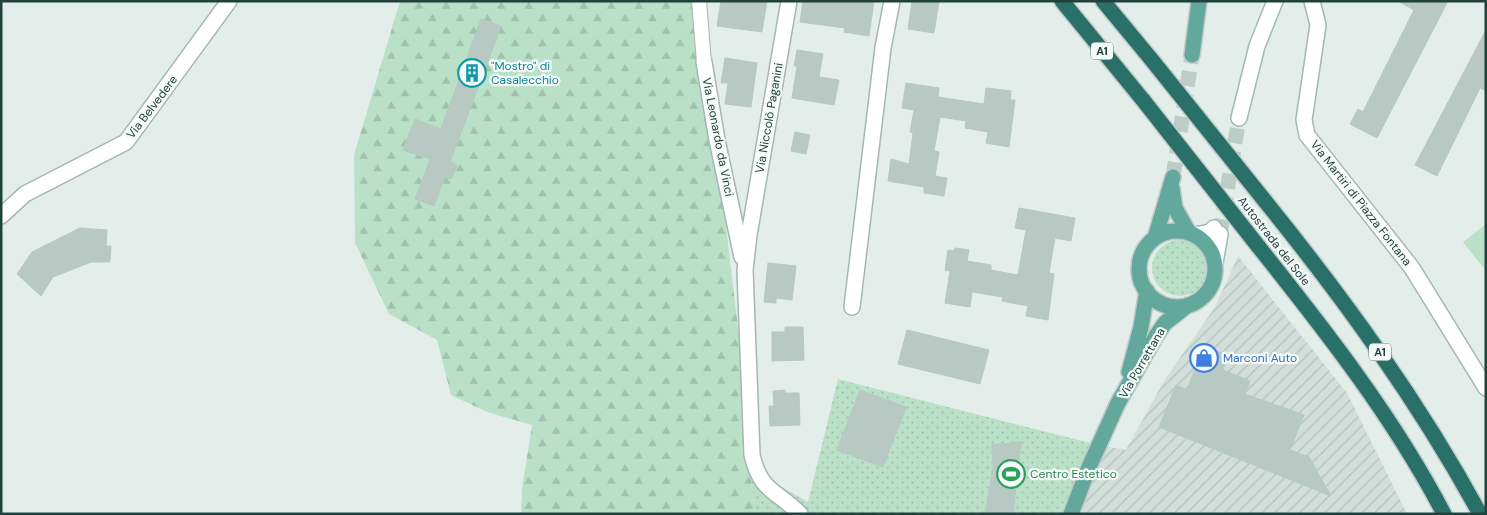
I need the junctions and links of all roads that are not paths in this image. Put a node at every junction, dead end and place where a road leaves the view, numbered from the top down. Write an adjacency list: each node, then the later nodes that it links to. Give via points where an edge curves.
1 (229, 1): 13 (street, Via Belvedere, via 126,142 25,194)
2 (699, 1): 11 (street, Via Leonardo da Vinci)
3 (789, 1): 15 (street, Via Niccolò Paganini)
4 (892, 1): 21 (street)
5 (1062, 1): 26 (highway, Autostrada del Sole / A1, bridge, via 1306,306 1395,431)
6 (1103, 1): 27 (highway, Autostrada del Sole / A1, bridge, via 1317,266 1436,436)
7 (1199, 1): 10 (main road)
8 (1275, 1): 12 (street, via 1257,46)
9 (1312, 1): 22 (street, Via Martiri di Piazza Fontana, via 1318,25 1304,114 1307,135 1412,268)
10 (1192, 55)
11 (704, 62): 18 (street, Via Leonardo da Vinci, via 716,140)
12 (1239, 118)
13 (1, 216)
14 (1192, 234): 16 (main road, via 1171,232); 16 (main road, via 1175,208 1172,182); 17 (main road, via 1206,244); 17 (street, via 1217,231)
15 (749, 235): 18 (street, Via Leonardo da Vinci)
16 (1155, 238): 19 (main road, via 1146,248 1140,266 1141,279)
17 (1215, 262): 20 (main road, via 1209,289)
18 (745, 270): 24 (street, Via Leonardo da Vinci, via 752,455 756,469 769,489)
19 (1147, 291): 20 (main road, via 1168,305); 23 (main road, Via Porrettana, via 1141,327)
20 (1188, 305): 23 (main road, Via Porrettana, via 1156,336)
21 (852, 307)
22 (1486, 388)
23 (1118, 403): 25 (main road, Via Porrettana)
24 (800, 514)
25 (1071, 514)
26 (1444, 514)
27 (1480, 514)

